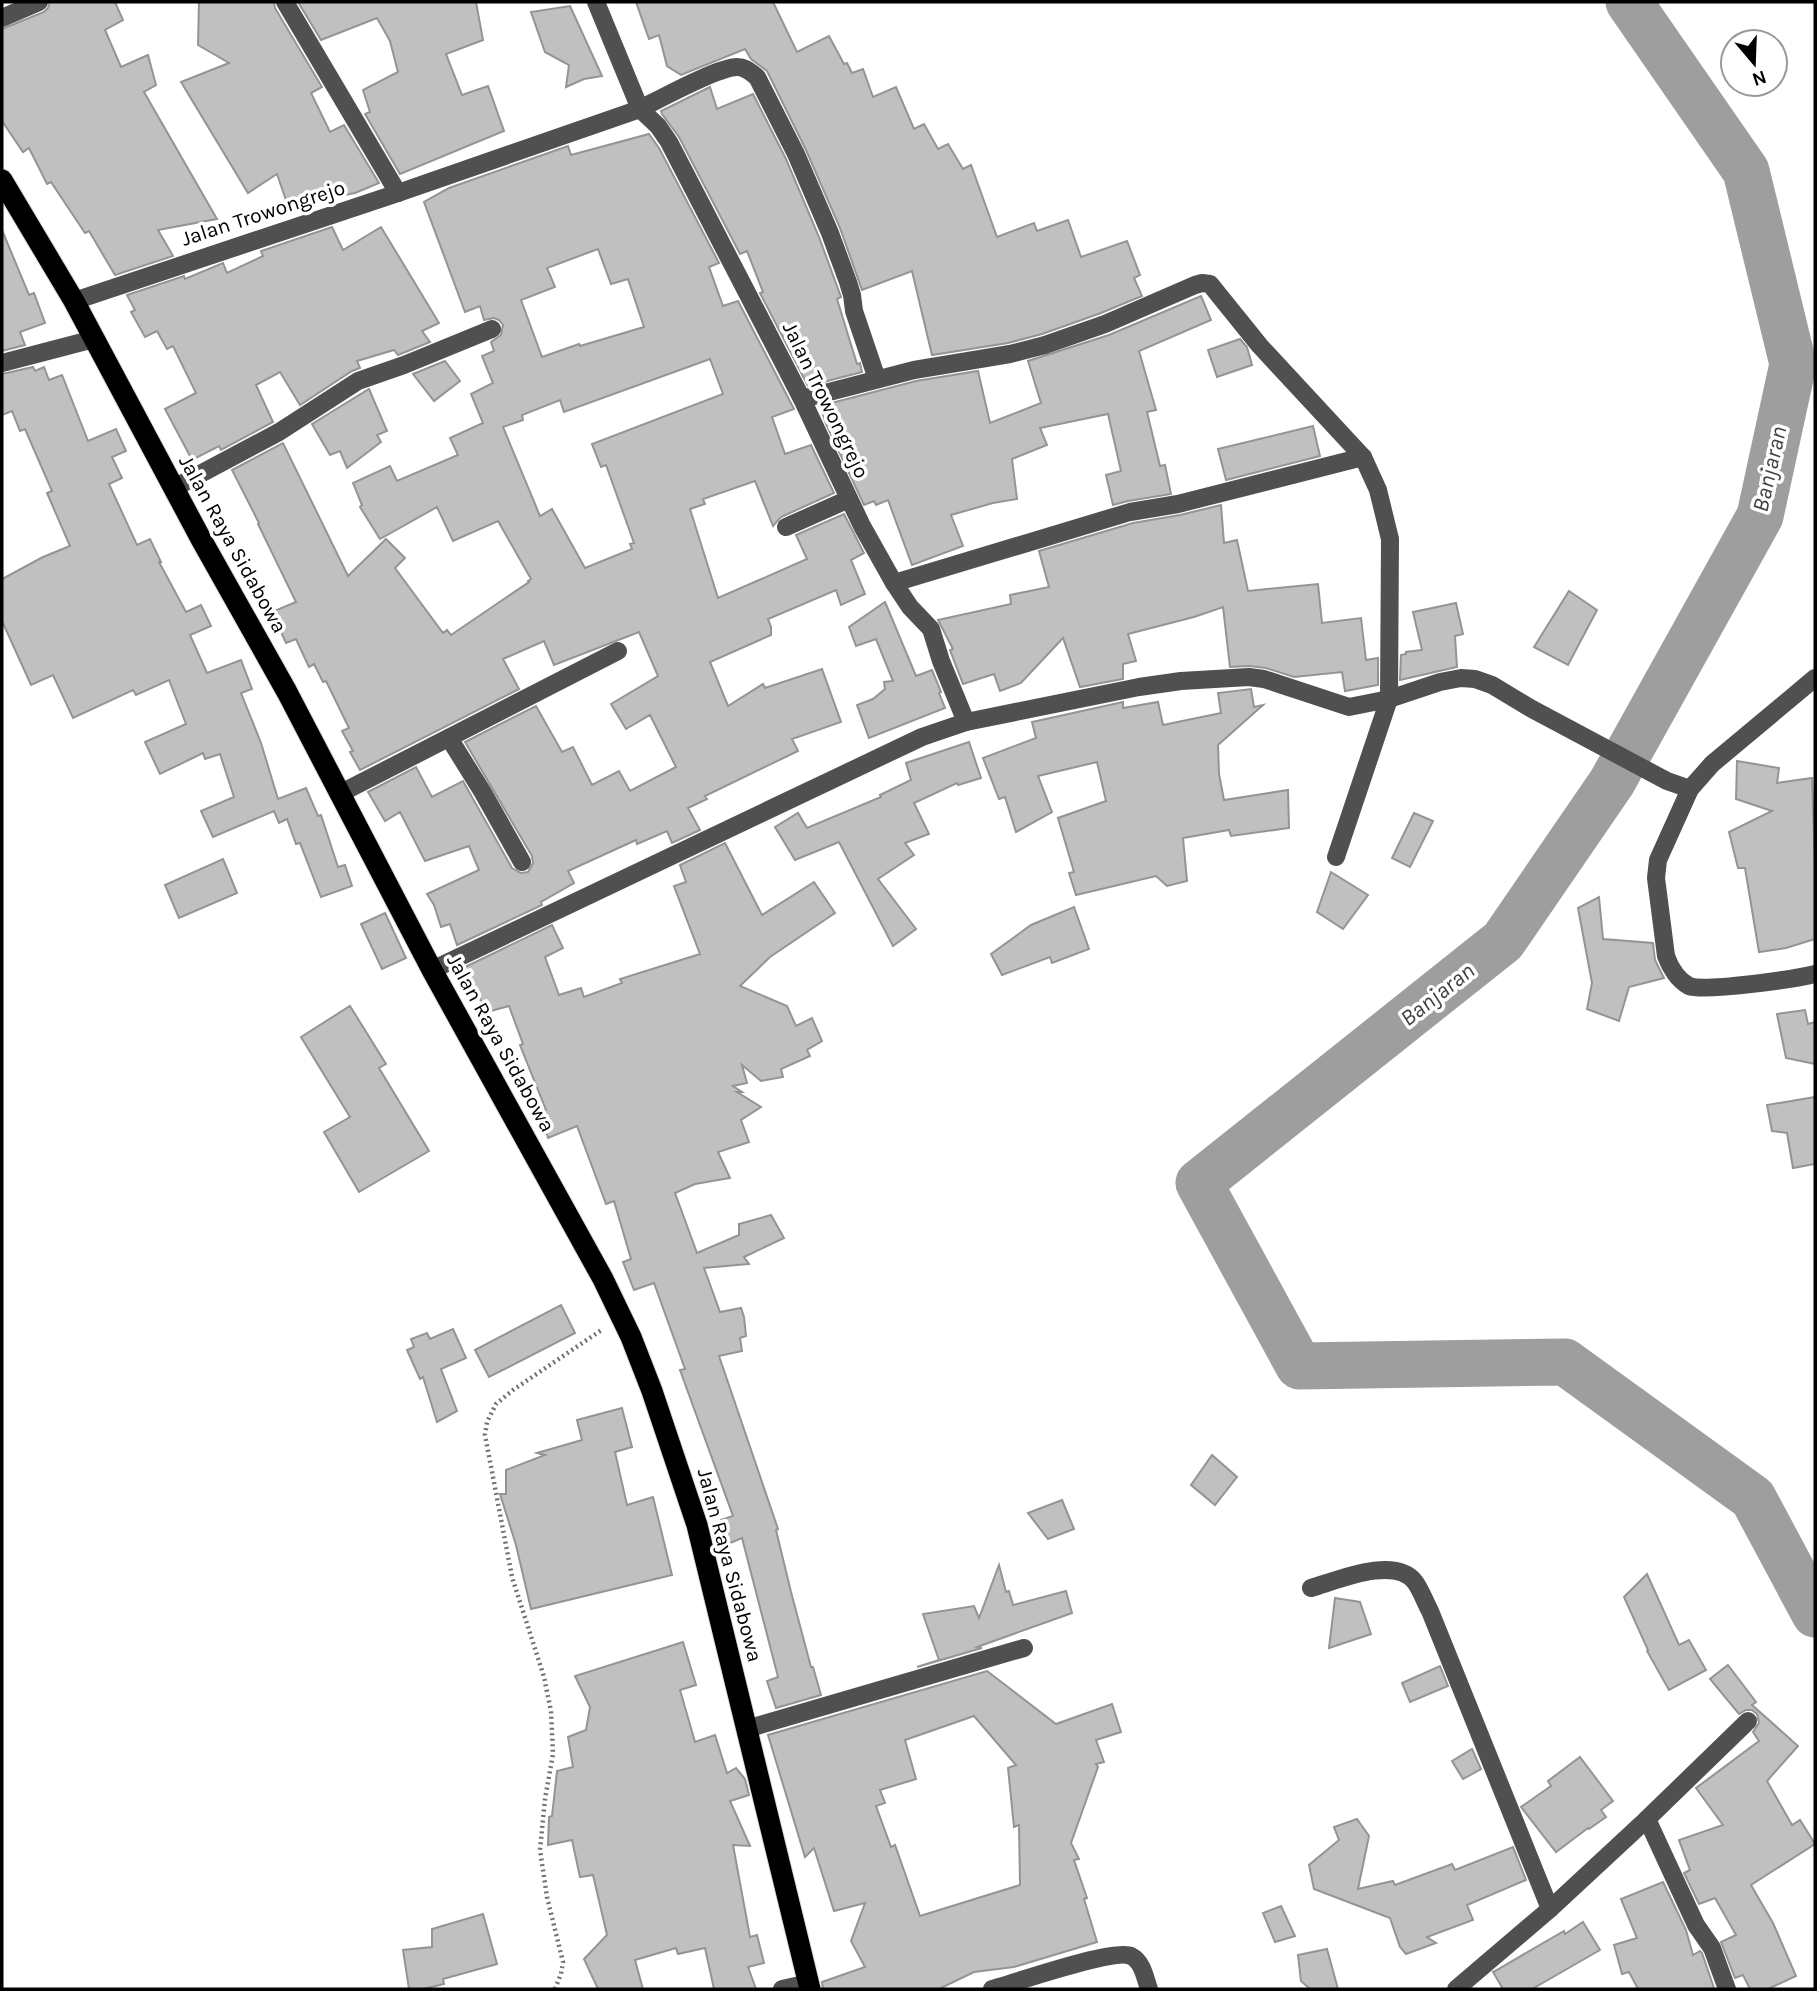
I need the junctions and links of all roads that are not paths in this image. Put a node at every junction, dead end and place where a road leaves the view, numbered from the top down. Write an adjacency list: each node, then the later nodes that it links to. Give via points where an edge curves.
1 (39, 2): 4 (street)
2 (285, 2): 7 (street)
3 (596, 2): 5 (street)
4 (2, 18)
5 (640, 109): 7 (street, Jalan Trowongrejo); 12 (street, via 734,67 757,77 830,233); 13 (street, Jalan Trowongrejo, via 669,142)
6 (2, 180): 8 (highway, Jalan Raya Sidabowa)
7 (398, 193): 8 (street, Jalan Trowongrejo)
8 (74, 301): 10 (highway, Jalan Raya Sidabowa)
9 (492, 329): 15 (street, via 358,381 279,432)
10 (94, 339): 11 (street); 15 (highway, Jalan Raya Sidabowa)
11 (2, 363)
12 (877, 379): 13 (street); 14 (street, via 1045,345 1202,283 1210,285)
13 (802, 399): 16 (street, Jalan Trowongrejo)
14 (1363, 457): 18 (street, via 1130,512); 21 (street, via 1378,490 1390,539)
15 (174, 488): 25 (highway, Jalan Raya Sidabowa)
16 (849, 499): 17 (street); 18 (street, Jalan Trowongrejo)
17 (786, 527)
18 (894, 583): 22 (street, Jalan Trowongrejo, via 930,629)
19 (618, 651): 23 (street)
20 (1815, 678): 24 (street, via 1712,764)
21 (1389, 699): 22 (street, via 1349,706 1249,677 1139,687); 24 (street, via 1440,682 1475,679); 26 (street)
22 (966, 722): 28 (street, via 922,737)
23 (449, 738): 25 (street); 27 (street)
24 (1690, 789): 29 (street, via 1658,860 1656,878 1666,956 1677,976 1690,986 1708,989)
25 (341, 793): 28 (highway, Jalan Raya Sidabowa)
26 (1336, 857)
27 (522, 862)
28 (432, 970): 33 (highway, Jalan Raya Sidabowa, via 603,1279 652,1391 691,1504)
29 (1815, 974)
30 (1311, 1588): 35 (street, via 1385,1569 1400,1571 1415,1581)
31 (1024, 1648): 33 (street)
32 (1748, 1721): 34 (street)
33 (746, 1728): 36 (highway, Jalan Raya Sidabowa)
34 (1647, 1819): 35 (street); 41 (street, via 1696,1925 1712,1948)
35 (1550, 1909): 40 (street)
36 (809, 1986): 37 (street)
37 (782, 1989)
38 (992, 1989): 39 (street, via 1091,1960 1126,1955 1141,1966)
39 (1149, 1989)
40 (1456, 1989)
41 (1727, 1989)

